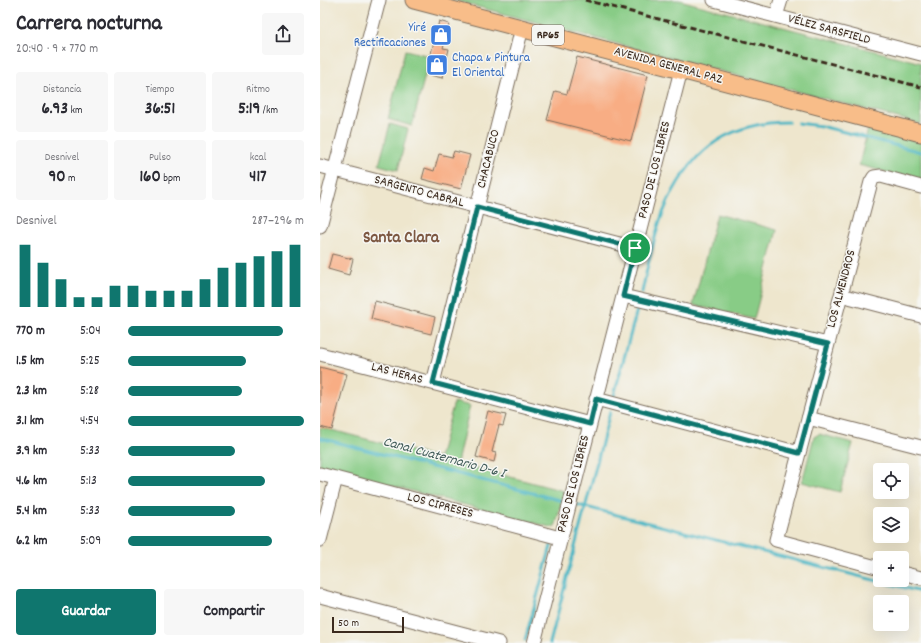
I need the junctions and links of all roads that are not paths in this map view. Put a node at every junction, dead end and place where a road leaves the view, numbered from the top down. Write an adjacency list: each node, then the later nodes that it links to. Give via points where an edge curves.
1 (378, 0): 11 (street)
2 (414, 0): 6 (main road, AVENIDA GENERAL PAZ / RP65)
3 (714, 0): 5 (street, VÉLEZ SARSFIELD)
4 (780, 0): 5 (street)
5 (776, 16): 7 (street, VÉLEZ SARSFIELD)
6 (522, 28): 8 (main road, AVENIDA GENERAL PAZ / RP65); 13 (street, CHACABUCO)
7 (921, 54)
8 (681, 70): 9 (main road, AVENIDA GENERAL PAZ / RP65); 15 (street, PASO DE LOS LIBRES)
9 (921, 133)
10 (320, 166): 11 (street, SARGENTO CABRAL)
11 (334, 170): 13 (street, SARGENTO CABRAL); 14 (street)
12 (921, 187): 16 (street, LOS ALMENDROS, via 874,177)
13 (477, 207): 15 (street, SARGENTO CABRAL); 21 (street, CHACABUCO)
14 (320, 226)
15 (635, 248): 17 (street, PASO DE LOS LIBRES)
16 (841, 295): 18 (street); 19 (street, LOS ALMENDROS)
17 (623, 296): 19 (street); 22 (street, PASO DE LOS LIBRES)
18 (921, 316)
19 (828, 344): 23 (street, LOS ALMENDROS)
20 (320, 354): 21 (street, LAS HERAS)
21 (433, 383): 24 (street, LAS HERAS)
22 (596, 399): 24 (street, PASO DE LOS LIBRES); 26 (street)
23 (808, 418): 25 (street); 26 (street, LOS ALMENDROS)
24 (590, 424): 29 (street, PASO DE LOS LIBRES)
25 (921, 447)
26 (799, 453): 31 (street, LOS ALMENDROS, via 776,540)
27 (320, 474): 28 (street, LOS CIPRESES)
28 (336, 478): 29 (street, LOS CIPRESES); 30 (street)
29 (560, 538): 36 (street, PASO DE LOS LIBRES)
30 (320, 540)
31 (873, 566)
32 (909, 575): 33 (street)
33 (921, 578)
34 (320, 596): 35 (street)
35 (499, 643)
36 (534, 643)

